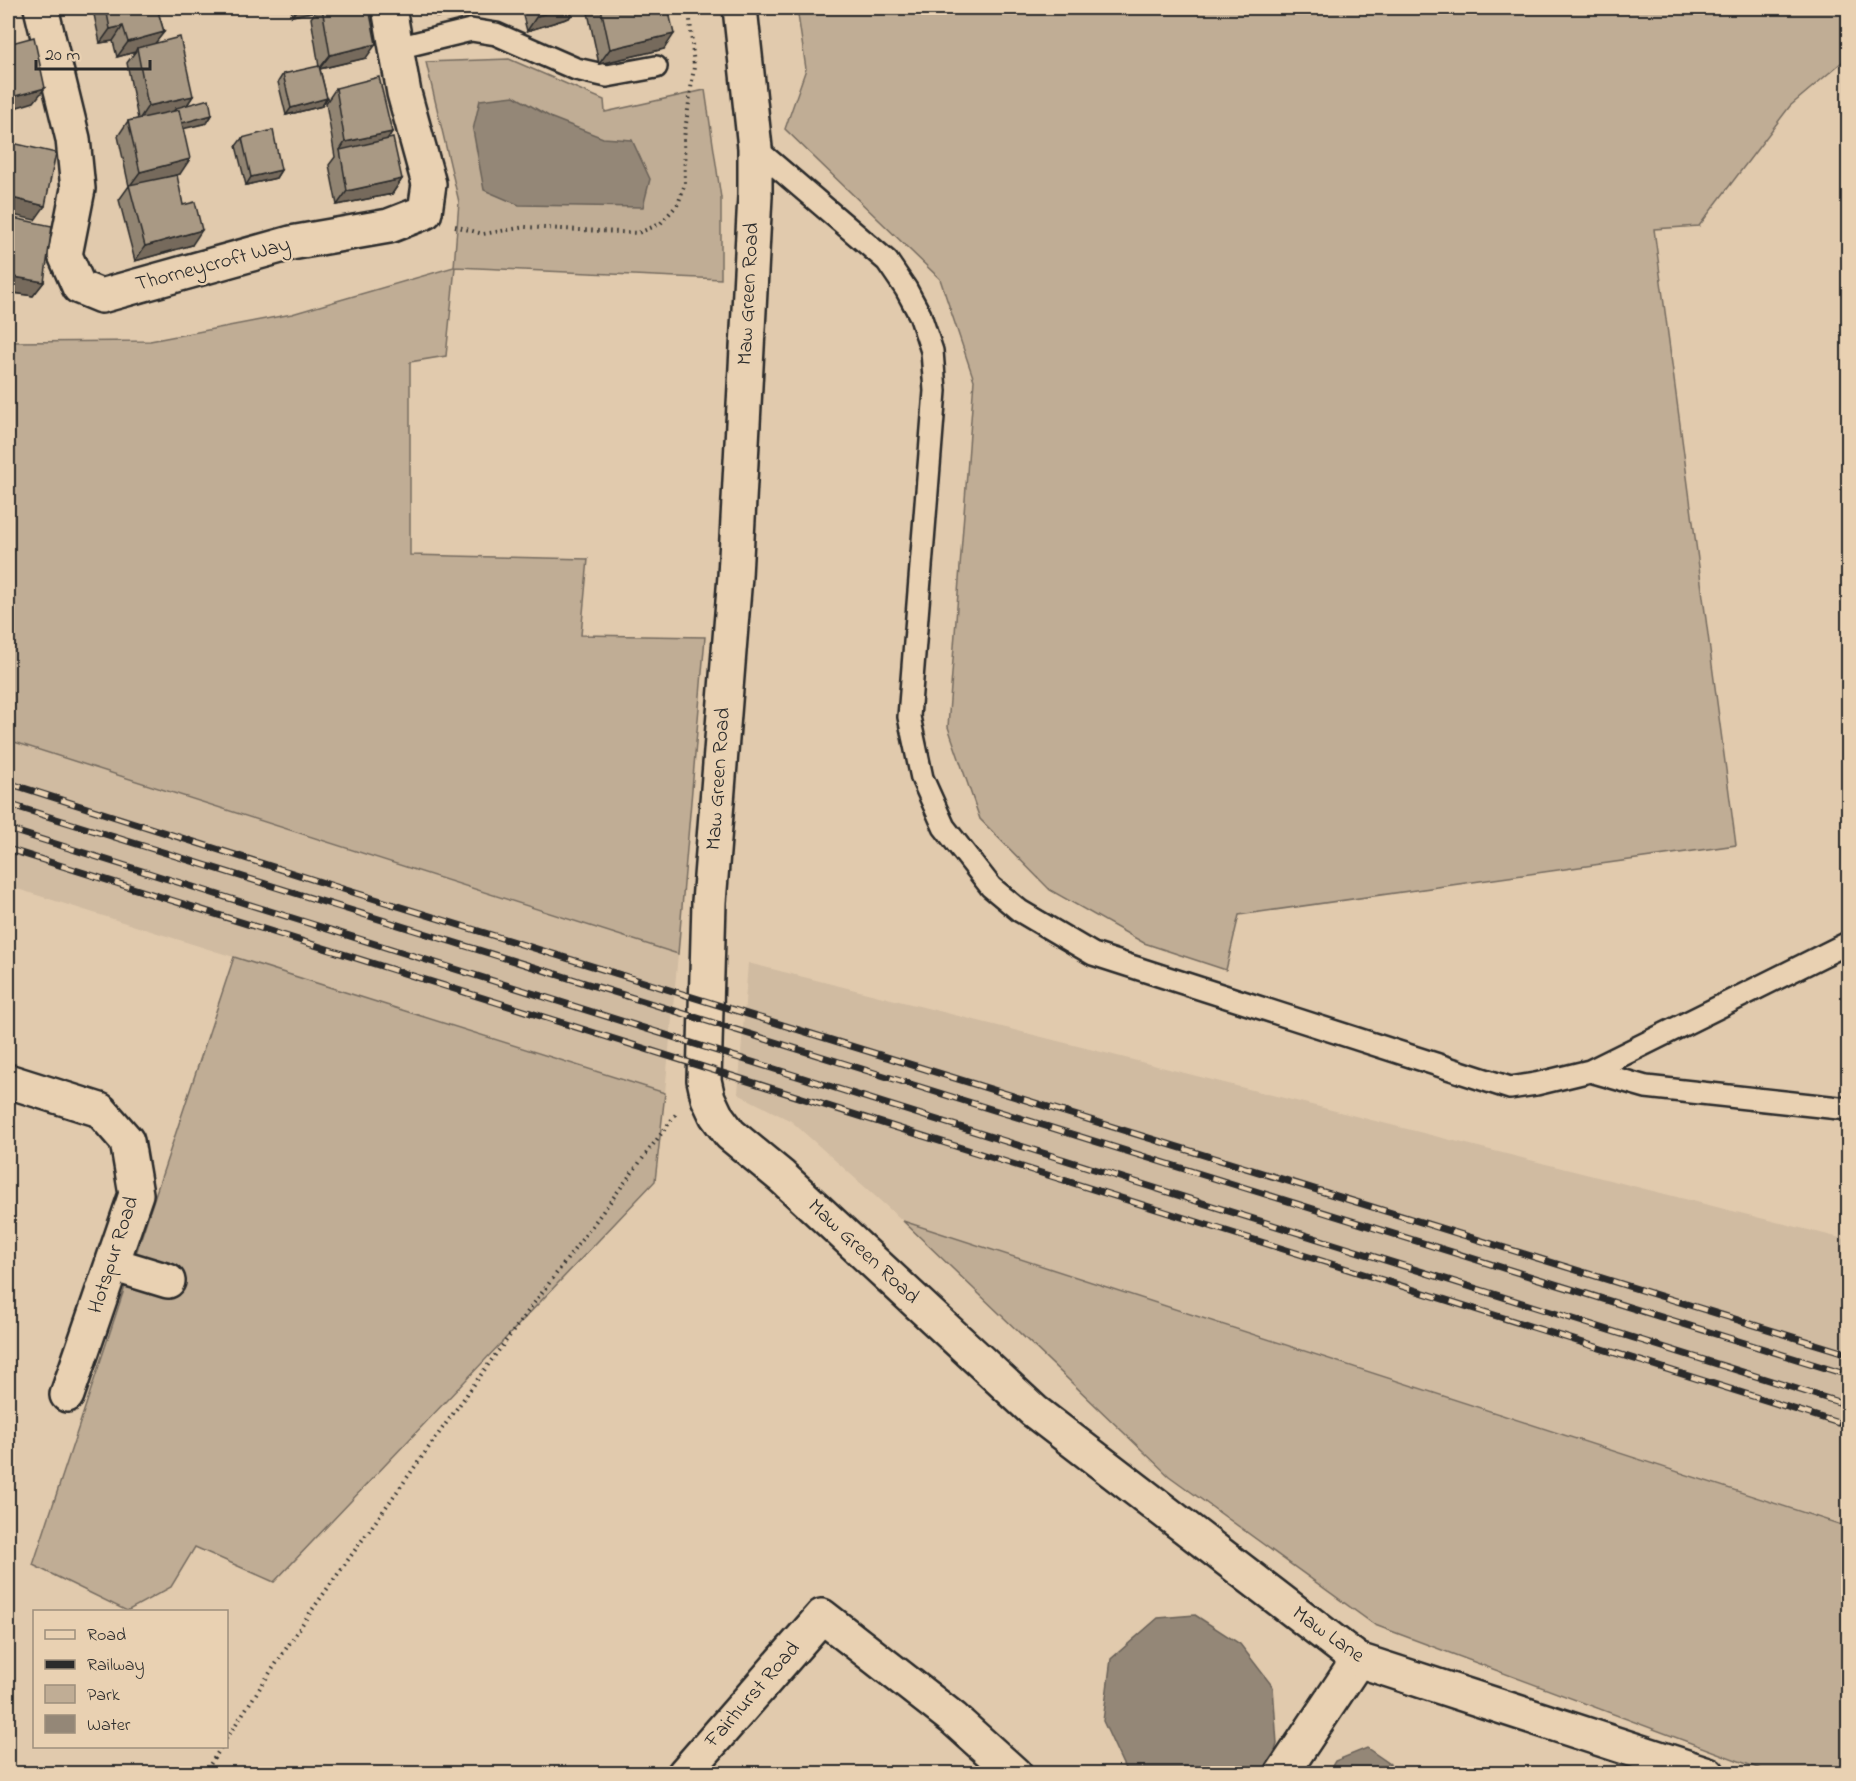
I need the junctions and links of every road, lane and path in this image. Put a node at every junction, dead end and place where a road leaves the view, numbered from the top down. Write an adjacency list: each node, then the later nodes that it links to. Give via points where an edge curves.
1 (41, 8): 8 (street, Thorneycroft Way, via 73,139 78,189 65,255 79,287 101,296 291,243 389,226)
2 (390, 8): 5 (street)
3 (689, 8): 8 (path, via 694,67 684,138 685,184 678,204 660,224 638,233 525,227 483,234 459,229)
4 (740, 8): 7 (street, Maw Green Road)
5 (397, 48): 6 (lane, via 471,30 496,34 576,69 607,76); 8 (street, via 404,93 429,184)
6 (656, 67)
7 (755, 148): 10 (lane, via 887,261 920,315 932,351 935,391 909,717 922,778 944,827 992,887 1020,911 1093,954 1483,1080 1510,1088); 17 (street, Maw Green Road, via 735,576 709,902 704,1080 716,1115 730,1134 781,1176)
8 (425, 212)
9 (1848, 943): 10 (lane)
10 (1590, 1071): 12 (lane, via 1646,1087)
11 (8, 1081): 14 (street, Hotspur Road, via 100,1110 127,1141 136,1194)
12 (1848, 1109)
13 (662, 1134): 19 (path, via 493,1358 314,1607)
14 (112, 1264): 15 (street); 16 (street, Hotspur Road)
15 (168, 1281)
16 (67, 1395)
17 (1034, 1411): 18 (street, Maw Lane)
18 (1358, 1660): 24 (street); 25 (street, Maw Lane)
19 (228, 1736)
20 (221, 1748): 21 (path)
21 (204, 1773)
22 (684, 1773): 23 (street, Fairhurst Road, via 822,1616 954,1719)
23 (1015, 1773)
24 (1282, 1773)
25 (1708, 1773)

